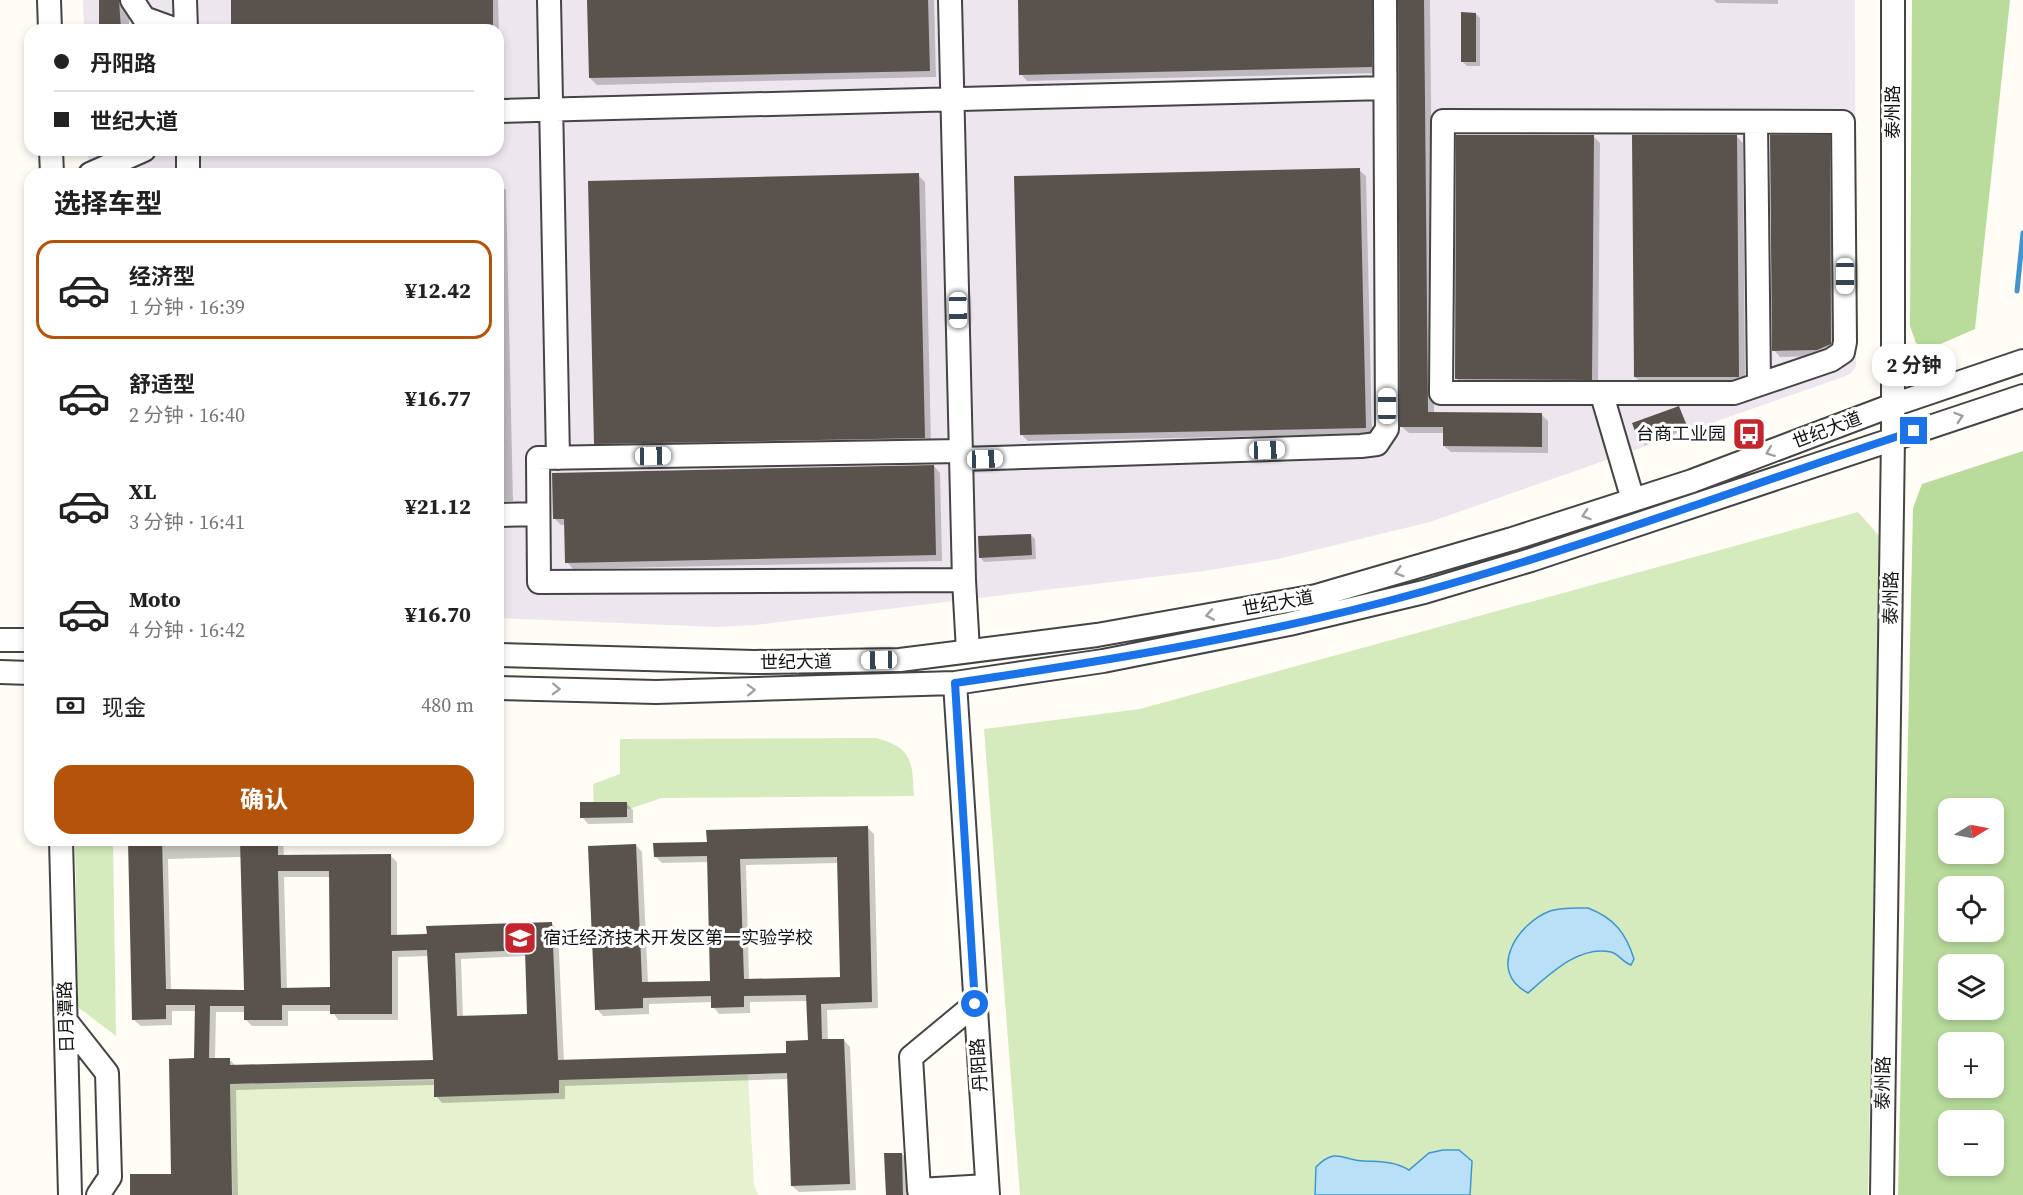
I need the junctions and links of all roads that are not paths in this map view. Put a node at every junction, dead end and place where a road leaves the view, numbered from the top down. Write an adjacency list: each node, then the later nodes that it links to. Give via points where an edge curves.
1 (50, 0): 8 (street)
2 (132, 0): 9 (street, via 144,18)
3 (185, 0): 10 (street)
4 (549, 0): 13 (street)
5 (950, 0): 12 (street)
6 (1385, 0): 11 (street)
7 (1893, 0): 22 (street, 泰州路)
8 (50, 24)
9 (160, 24)
10 (186, 24)
11 (1385, 88): 12 (street); 24 (street, via 1387,429 1377,444)
12 (952, 99): 13 (street); 24 (street)
13 (551, 110): 14 (street); 25 (street)
14 (504, 111)
15 (1756, 122): 19 (street); 19 (street, via 1843,122 1844,134 1843,352 1831,360); 20 (street, via 1443,121 1441,393)
16 (130, 156): 17 (street)
17 (104, 168)
18 (2023, 361): 22 (street, 世纪大道)
19 (1759, 384): 20 (street, via 1734,393)
20 (1602, 395): 26 (street)
21 (2023, 396): 23 (street, 世纪大道, one-way to 21)
22 (1893, 405): 23 (street, 泰州路); 26 (street, 世纪大道, one-way to 26)
23 (1893, 438): 30 (street, 世纪大道); 46 (street, 泰州路)
24 (961, 455): 25 (street); 31 (street)
25 (558, 458): 27 (street, via 538,458)
26 (1633, 500): 29 (street, 世纪大道, one-way to 29)
27 (538, 514): 28 (street); 31 (street, via 539,582)
28 (504, 515)
29 (1517, 537): 30 (street); 34 (street, 世纪大道, one-way to 34, via 1316,596 1096,635)
30 (1525, 562): 38 (street, 世纪大道, via 1289,624 1103,661)
31 (964, 580): 34 (street)
32 (0, 640): 33 (street)
33 (24, 640)
34 (968, 651): 35 (street, 世纪大道, via 900,660 754,663)
35 (504, 655)
36 (0, 672): 37 (street)
37 (24, 673)
38 (955, 683): 39 (street, 世纪大道, one-way to 38, via 656,692); 41 (street, 丹阳路)
39 (504, 688)
40 (61, 846): 42 (street, 日月潭路)
41 (975, 1004): 43 (street, 丹阳路); 43 (street, via 911,1056 919,1190)
42 (66, 1021): 44 (street, 日月潭路); 45 (street, via 107,1072 110,1177)
43 (988, 1191)
44 (70, 1195)
45 (98, 1195)
46 (1882, 1195)

